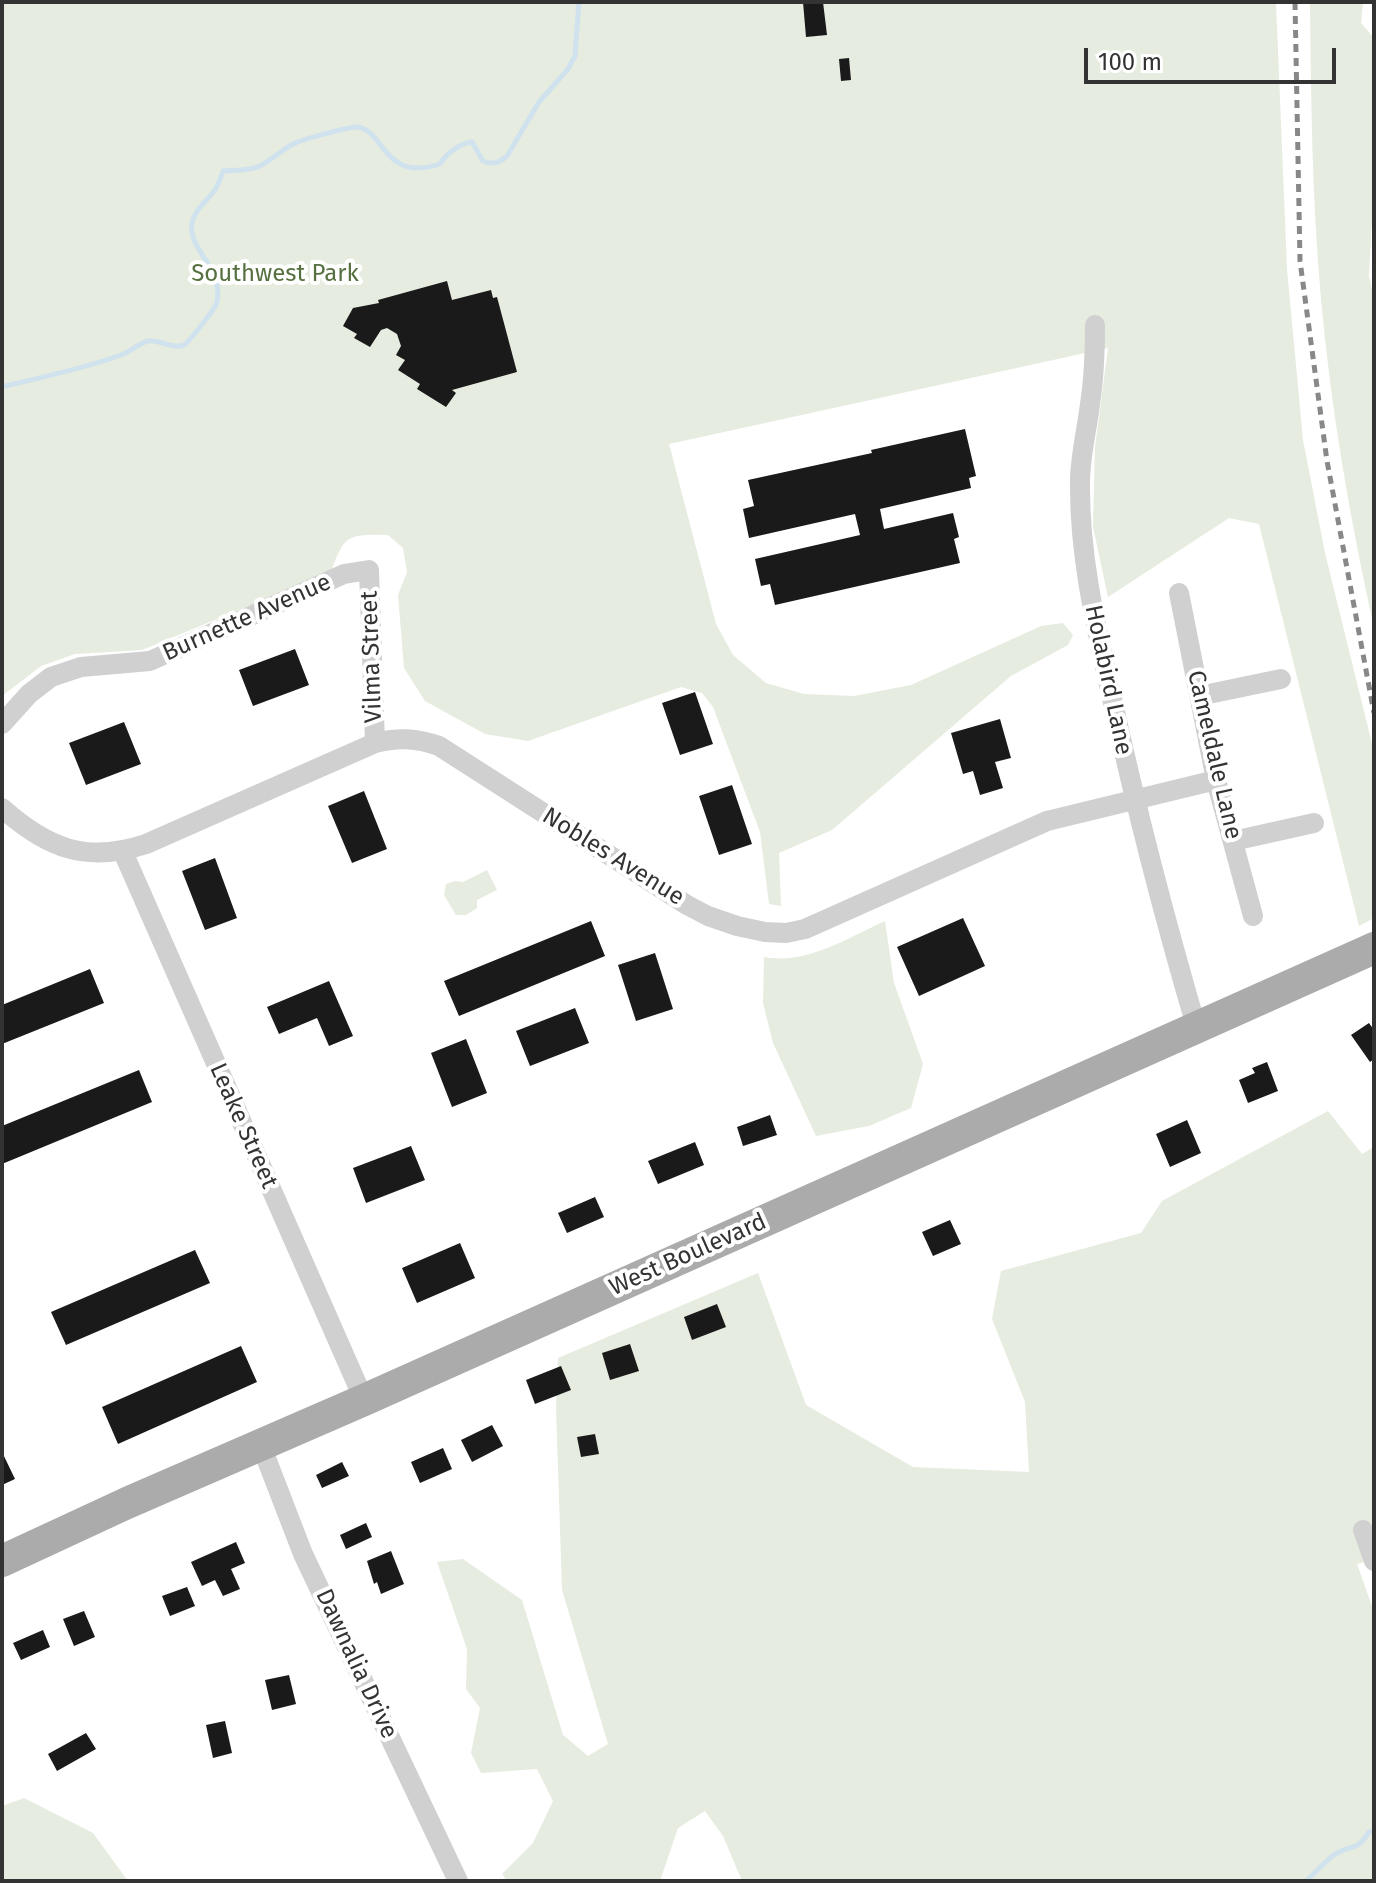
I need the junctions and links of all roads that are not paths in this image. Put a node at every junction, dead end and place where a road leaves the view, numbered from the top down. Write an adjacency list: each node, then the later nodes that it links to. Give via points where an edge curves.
1 (1095, 325): 9 (street, Holabird Lane, via 1080,481 1084,556)
2 (369, 570): 6 (street, Burnette Avenue, via 344,574 150,661 81,667 51,677); 7 (street, Vilma Street)
3 (1179, 593): 5 (street, Cameldale Lane)
4 (1281, 679): 5 (street)
5 (1199, 696): 8 (street, Cameldale Lane)
6 (2, 724)
7 (375, 743): 9 (street, Nobles Avenue, via 401,738 439,746 687,905 765,932 805,929 1034,826); 15 (street, Nobles Avenue)
8 (1216, 780): 9 (street, Nobles Avenue); 14 (street, Cameldale Lane)
9 (1136, 801): 18 (street, Holabird Lane)
10 (2, 808): 13 (street, Nobles Avenue)
11 (1314, 823): 14 (street)
12 (2, 826): 13 (street, Nobles Avenue)
13 (25, 828): 15 (street, Nobles Avenue, via 76,851)
14 (1233, 841): 16 (street, Cameldale Lane)
15 (123, 852): 19 (street, Leake Street)
16 (1253, 916)
17 (1374, 948): 18 (main road, West Boulevard)
18 (1196, 1026): 19 (main road, West Boulevard)
19 (364, 1400): 20 (main road, West Boulevard)
20 (261, 1445): 22 (main road, West Boulevard); 24 (street, Dawnalia Drive, via 303,1554)
21 (1363, 1530): 23 (street)
22 (2, 1561)
23 (1374, 1561)
24 (458, 1881)

